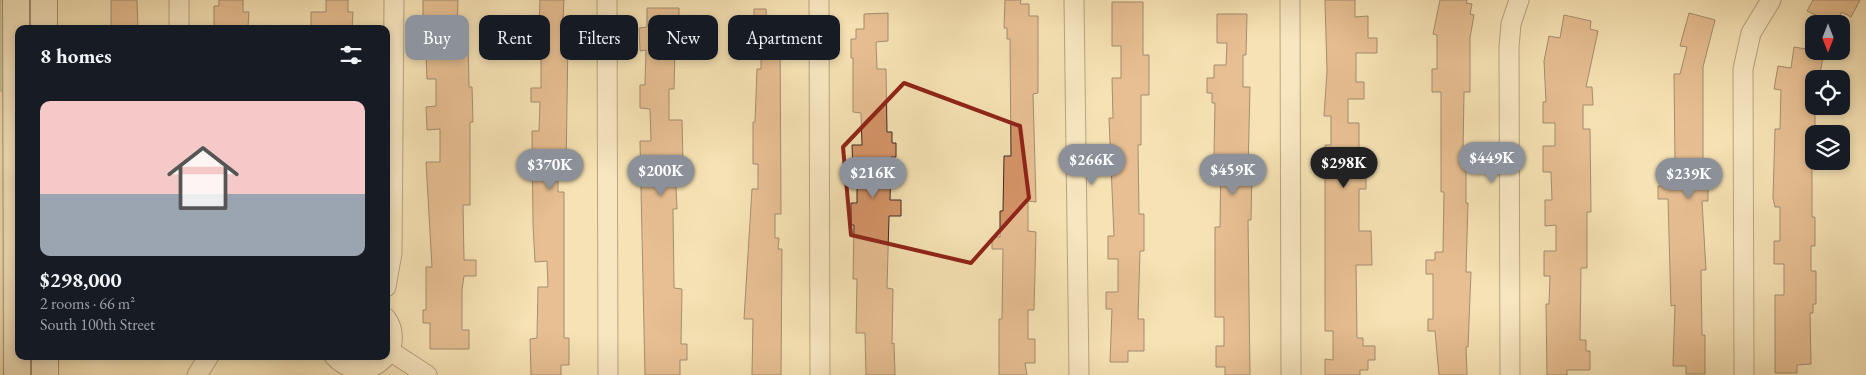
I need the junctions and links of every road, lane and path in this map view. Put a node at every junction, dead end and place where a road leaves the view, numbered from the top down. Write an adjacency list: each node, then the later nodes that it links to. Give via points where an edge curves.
1 (16, 0): 11 (main road)
2 (44, 0): 12 (main road)
3 (179, 0): 13 (street)
4 (394, 0): 16 (street)
5 (607, 0): 30 (street)
6 (819, 0): 31 (street)
7 (1074, 0): 32 (street)
8 (1290, 0): 33 (street)
9 (1519, 0): 34 (street, via 1508,47)
10 (1762, 3): 35 (street, via 1748,42 1742,81)
11 (15, 25)
12 (44, 25)
13 (179, 25)
14 (15, 40): 15 (main road)
15 (11, 200): 17 (main road)
16 (390, 264)
17 (15, 317)
18 (390, 327): 19 (street)
19 (390, 340)
20 (390, 356): 29 (street)
21 (16, 360): 26 (main road)
22 (45, 360): 27 (main road)
23 (206, 360): 28 (street)
24 (338, 360): 25 (street, via 358,369)
25 (381, 360)
26 (17, 375)
27 (45, 375)
28 (196, 375)
29 (427, 375)
30 (608, 375)
31 (820, 375)
32 (1079, 375)
33 (1291, 375)
34 (1510, 375)
35 (1744, 375)

